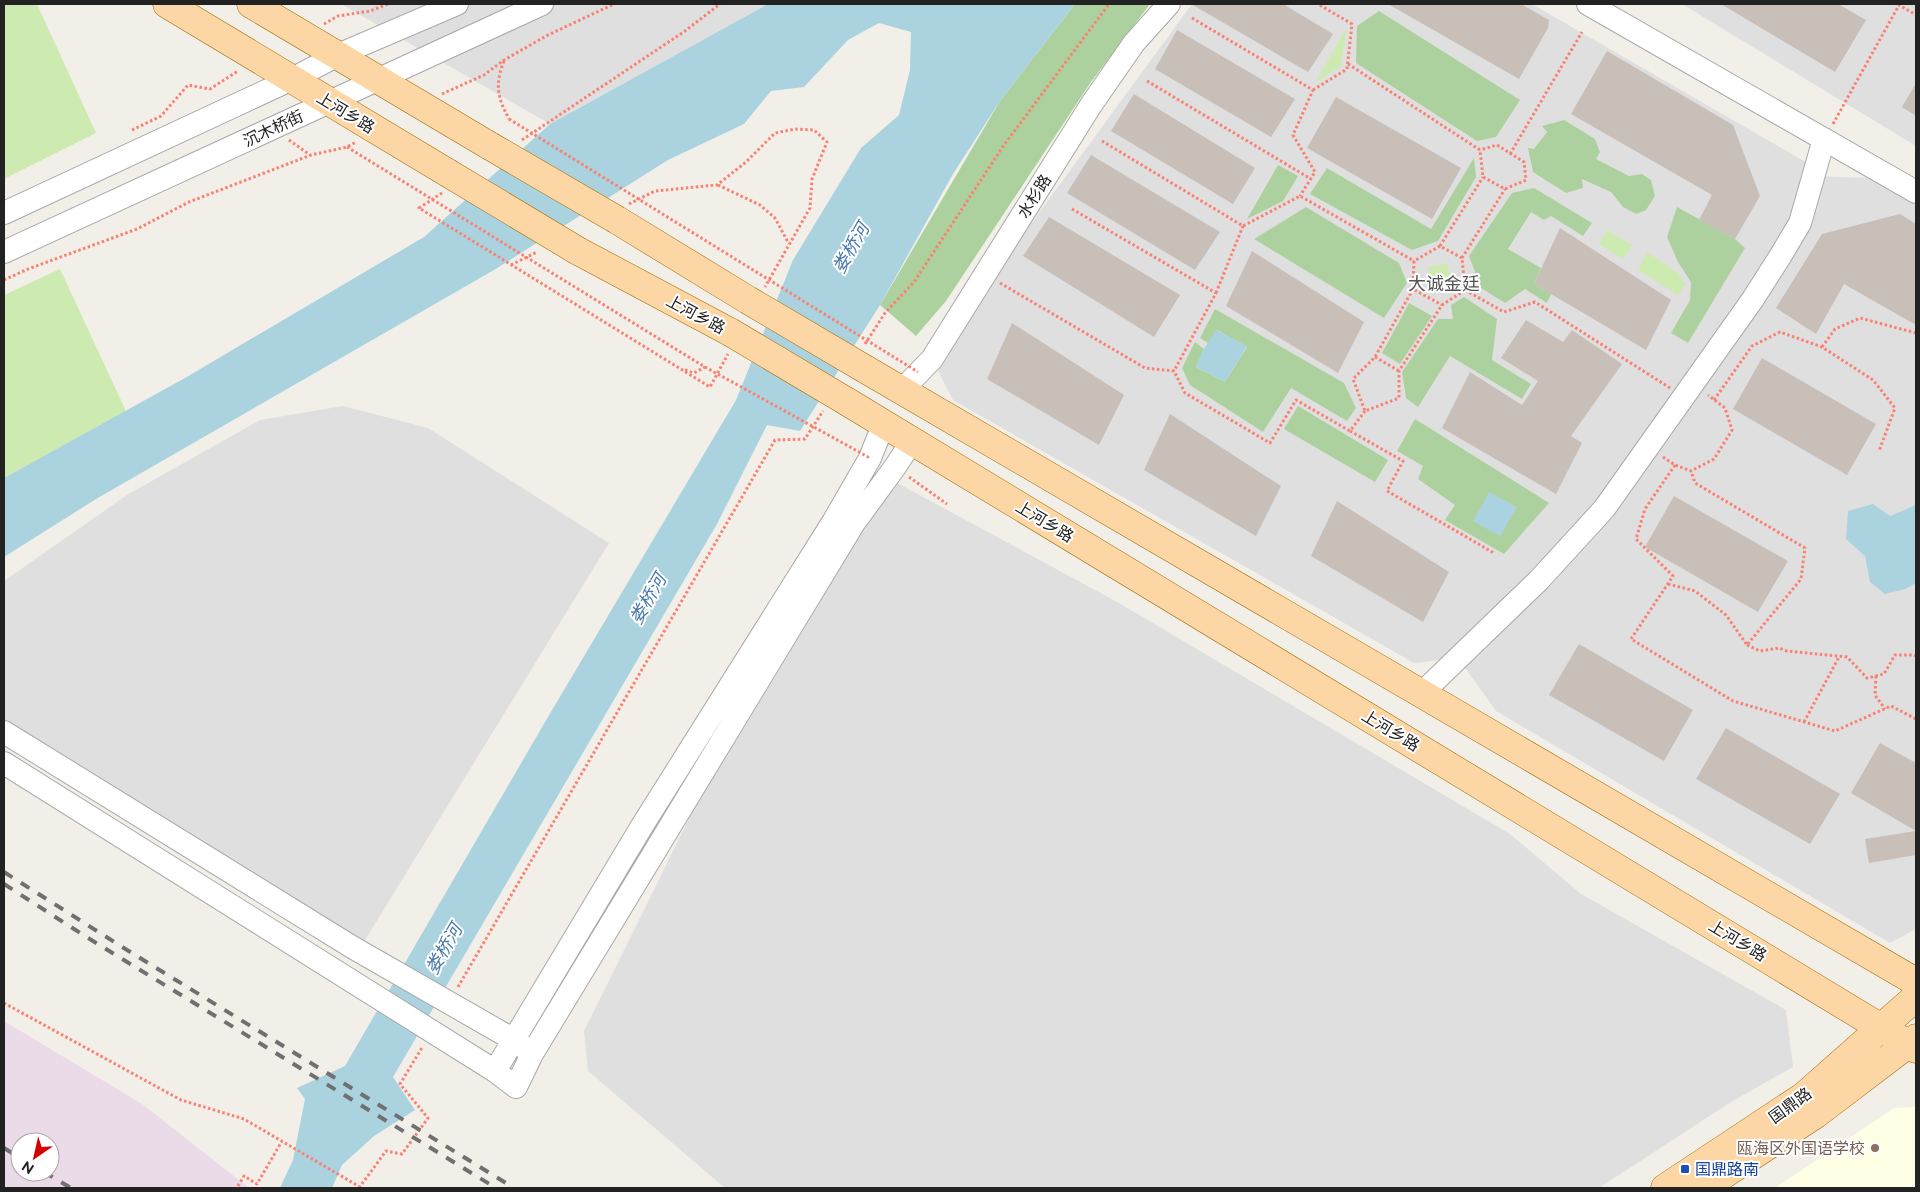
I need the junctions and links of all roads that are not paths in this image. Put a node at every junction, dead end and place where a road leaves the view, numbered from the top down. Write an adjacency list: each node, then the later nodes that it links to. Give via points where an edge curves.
1 (167, 4): 8 (main road, 上河乡路)
2 (251, 4): 7 (main road)
3 (456, 4): 7 (street)
4 (542, 4): 9 (street, 沉木桥街)
5 (1169, 4): 15 (street, 水杉路, via 1134,43 1091,105 932,359)
6 (1588, 4): 11 (street)
7 (338, 55): 8 (street); 9 (main road)
8 (292, 79): 10 (main road, 上河乡路); 13 (street)
9 (379, 80): 10 (street, 沉木桥街); 15 (main road, bridge, via 490,146 619,214 755,296)
10 (329, 102): 14 (street, 沉木桥街); 16 (main road, 上河乡路, bridge, via 377,131 446,182 578,251 836,403)
11 (1824, 140): 12 (street); 18 (street, via 1800,223 1753,299 1604,509 1538,580)
12 (1916, 192)
13 (4, 212)
14 (4, 252)
15 (910, 381): 18 (main road)
16 (884, 423): 17 (main road, 上河乡路); 24 (street, via 870,458 833,522 642,826)
17 (912, 441): 23 (main road, 上河乡路); 26 (street, via 854,523)
18 (1422, 693): 21 (main road)
19 (4, 732): 24 (street, via 352,947)
20 (4, 763): 27 (street)
21 (1916, 982)
22 (1916, 996): 23 (main road, 国鼎路)
23 (1882, 1028): 25 (main road, 上河乡路); 28 (main road, 国鼎路, via 1804,1096)
24 (514, 1040): 26 (street); 27 (street)
25 (1914, 1044): 29 (main road, 国鼎路, via 1816,1114)
26 (532, 1054): 27 (street, via 516,1086)
27 (495, 1071)
28 (1665, 1188)
29 (1703, 1188)

